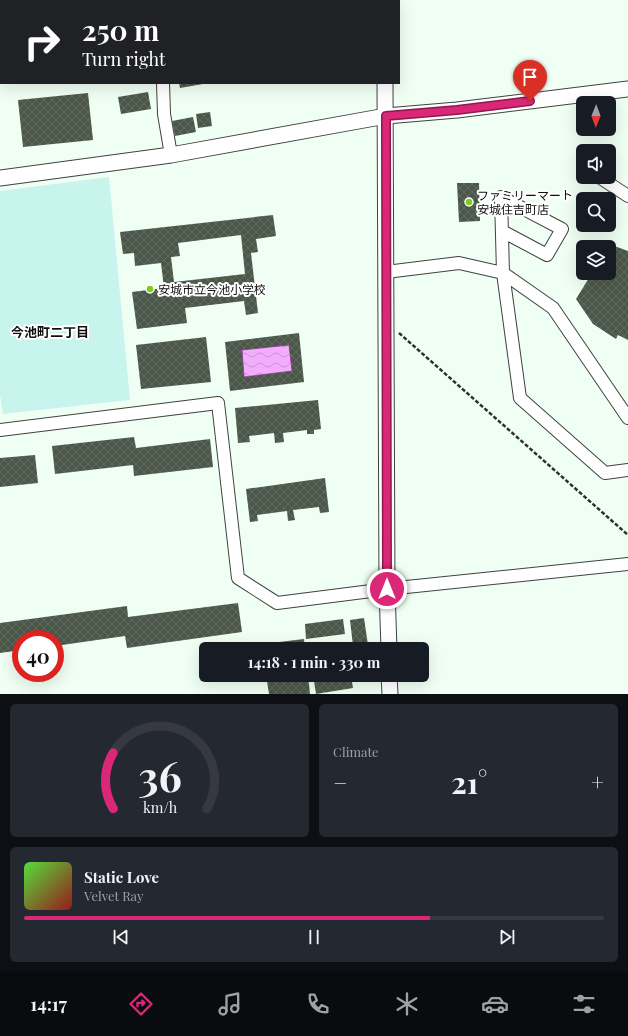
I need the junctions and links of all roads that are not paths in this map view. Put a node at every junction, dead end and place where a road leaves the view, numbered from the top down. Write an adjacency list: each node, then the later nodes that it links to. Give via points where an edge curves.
1 (163, 84): 5 (street, via 164,114)
2 (385, 84): 4 (street)
3 (628, 89): 4 (street)
4 (386, 116): 5 (street); 10 (street)
5 (171, 155): 6 (street)
6 (0, 178)
7 (610, 184): 8 (street)
8 (628, 196)
9 (502, 231): 9 (street, via 502,197 562,229 547,255); 11 (street)
10 (386, 272): 11 (street, via 459,264); 16 (street)
11 (503, 273): 12 (street, via 553,308); 14 (street, via 520,398 605,473)
12 (628, 418)
13 (0, 430): 16 (street, via 218,403 238,578 276,603)
14 (628, 470)
15 (628, 564): 16 (street)
16 (387, 589): 17 (street)
17 (389, 642)
18 (390, 682): 19 (street)
19 (390, 694)

